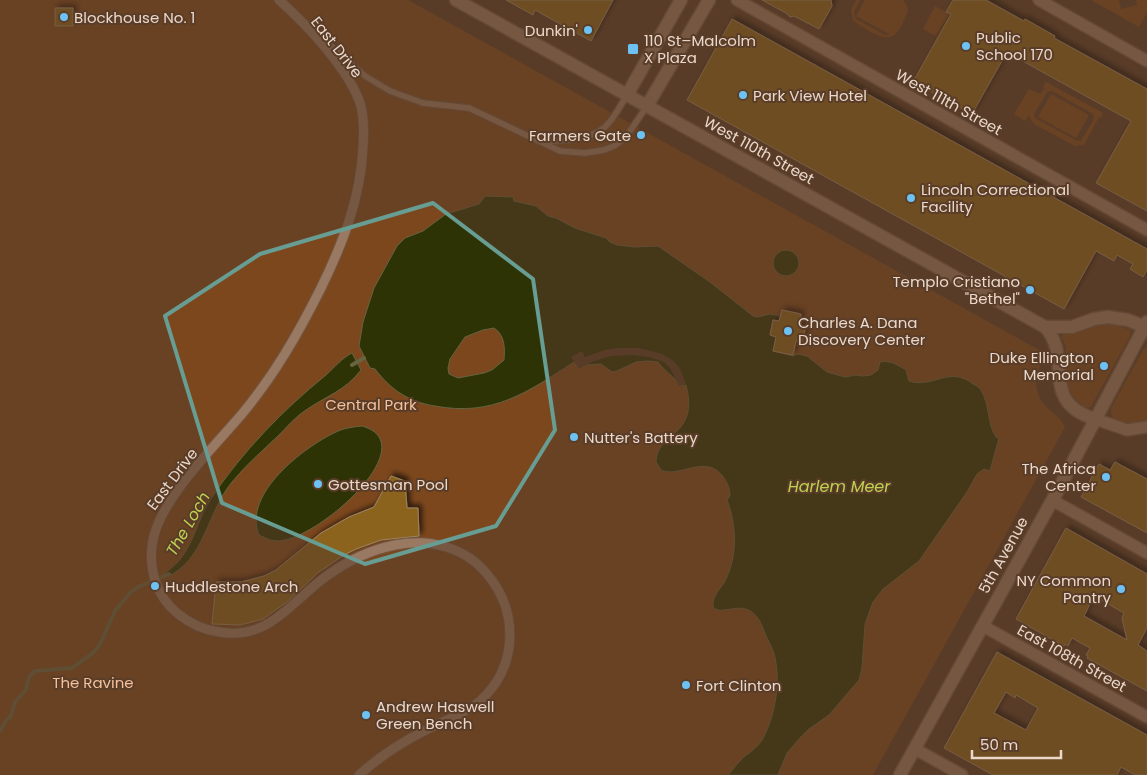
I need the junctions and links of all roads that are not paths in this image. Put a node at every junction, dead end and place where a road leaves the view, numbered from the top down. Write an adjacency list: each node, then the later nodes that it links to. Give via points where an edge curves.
1 (279, 0): 7 (street, East Drive)
2 (456, 0): 9 (main road, West 110th Street)
3 (681, 0): 9 (main road)
4 (710, 0): 10 (main road)
5 (737, 0): 12 (street, West 111th Street)
6 (1039, 0): 8 (street)
7 (303, 25): 11 (lane, via 381,87 411,99 480,112); 22 (street, East Drive, via 339,67 360,105 363,156 353,210 331,268 287,352 264,386 160,517 153,536 151,562 160,592 175,612 192,623 217,632 236,633 253,631 270,623 326,576 373,550 410,543 434,544 455,550 479,565 496,586 509,612 509,648 496,681 473,706 407,740)
8 (1147, 61)
9 (627, 95): 10 (main road, West 110th Street); 11 (lane, via 612,120 597,132 568,140)
10 (647, 106): 11 (lane, via 626,136 604,150 572,153); 14 (main road, West 110th Street)
11 (540, 141)
12 (1147, 230)
13 (1146, 326): 14 (main road, via 1108,317 1072,327); 15 (main road, 5th Avenue)
14 (1046, 327): 15 (main road, via 1058,350 1059,380 1064,395 1080,413)
15 (1095, 419): 16 (street, via 1127,430); 17 (main road, 5th Avenue)
16 (1147, 427)
17 (1052, 500): 18 (street); 19 (main road, 5th Avenue)
18 (1147, 553)
19 (983, 626): 20 (street, East 108th Street); 21 (main road, 5th Avenue)
20 (1147, 717)
21 (915, 749): 23 (main road, 5th Avenue); 24 (street)
22 (359, 775)
23 (900, 775)
24 (962, 775)

